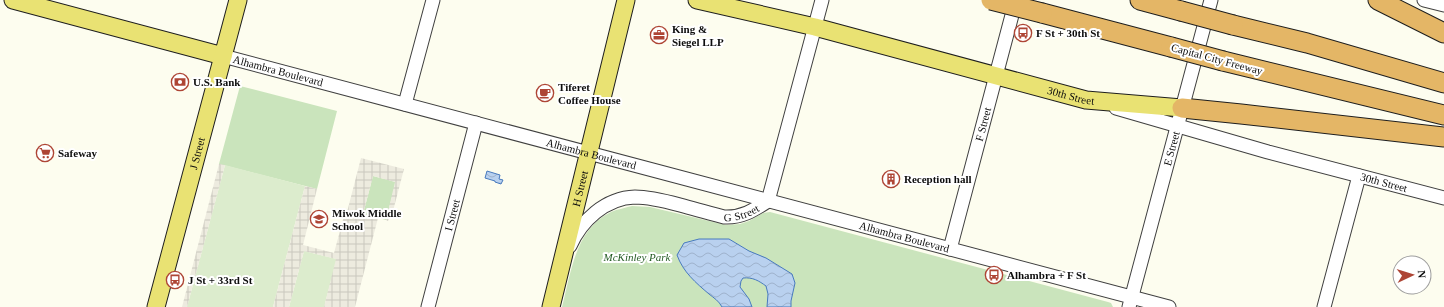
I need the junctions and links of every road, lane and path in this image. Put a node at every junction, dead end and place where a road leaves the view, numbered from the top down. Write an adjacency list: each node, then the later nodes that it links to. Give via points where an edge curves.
1 (13, 0): 13 (main road, Alhambra Boulevard)
2 (238, 0): 17 (main road, J Street)
3 (433, 0): 20 (street)
4 (626, 0): 25 (main road, H Street)
5 (696, 0): 15 (main road, 30th Street)
6 (822, 0): 15 (street, G Street)
7 (991, 0): 21 (highway, Capital City Freeway, bridge)
8 (1016, 0): 18 (street, F Street)
9 (1140, 0): 19 (highway, bridge, via 1307,43)
10 (1211, 0): 22 (street, E Street)
11 (1378, 0): 16 (highway)
12 (1424, 0): 14 (street)
13 (42, 4): 17 (main road, Alhambra Boulevard)
14 (1444, 6)
15 (815, 27): 18 (main road, 30th Street); 28 (street, G Street)
16 (1444, 33)
17 (223, 56): 20 (street, Alhambra Boulevard); 32 (main road, J Street)
18 (997, 75): 22 (main road, 30th Street, via 1086,100); 29 (street, F Street)
19 (1444, 83)
20 (405, 104): 23 (street, Alhambra Boulevard)
21 (1444, 116)
22 (1180, 117): 24 (highway, via 1241,114); 26 (street, 30th Street, via 1276,154); 31 (street, E Street)
23 (476, 123): 25 (street, Alhambra Boulevard); 33 (street, I Street)
24 (1444, 137)
25 (589, 153): 28 (street, Alhambra Boulevard); 30 (main road, H Street)
26 (1359, 176): 27 (street, 30th Street); 36 (street)
27 (1444, 198)
28 (768, 201): 29 (street, Alhambra Boulevard); 30 (street, G Street, via 750,212 724,217 645,198 634,197 614,201 589,218 573,240)
29 (950, 249): 31 (street, Alhambra Boulevard)
30 (562, 263): 34 (main road, H Street)
31 (1130, 302): 35 (street, Alhambra Boulevard)
32 (156, 307)
33 (428, 307)
34 (551, 307)
35 (1169, 307)
36 (1324, 307)

